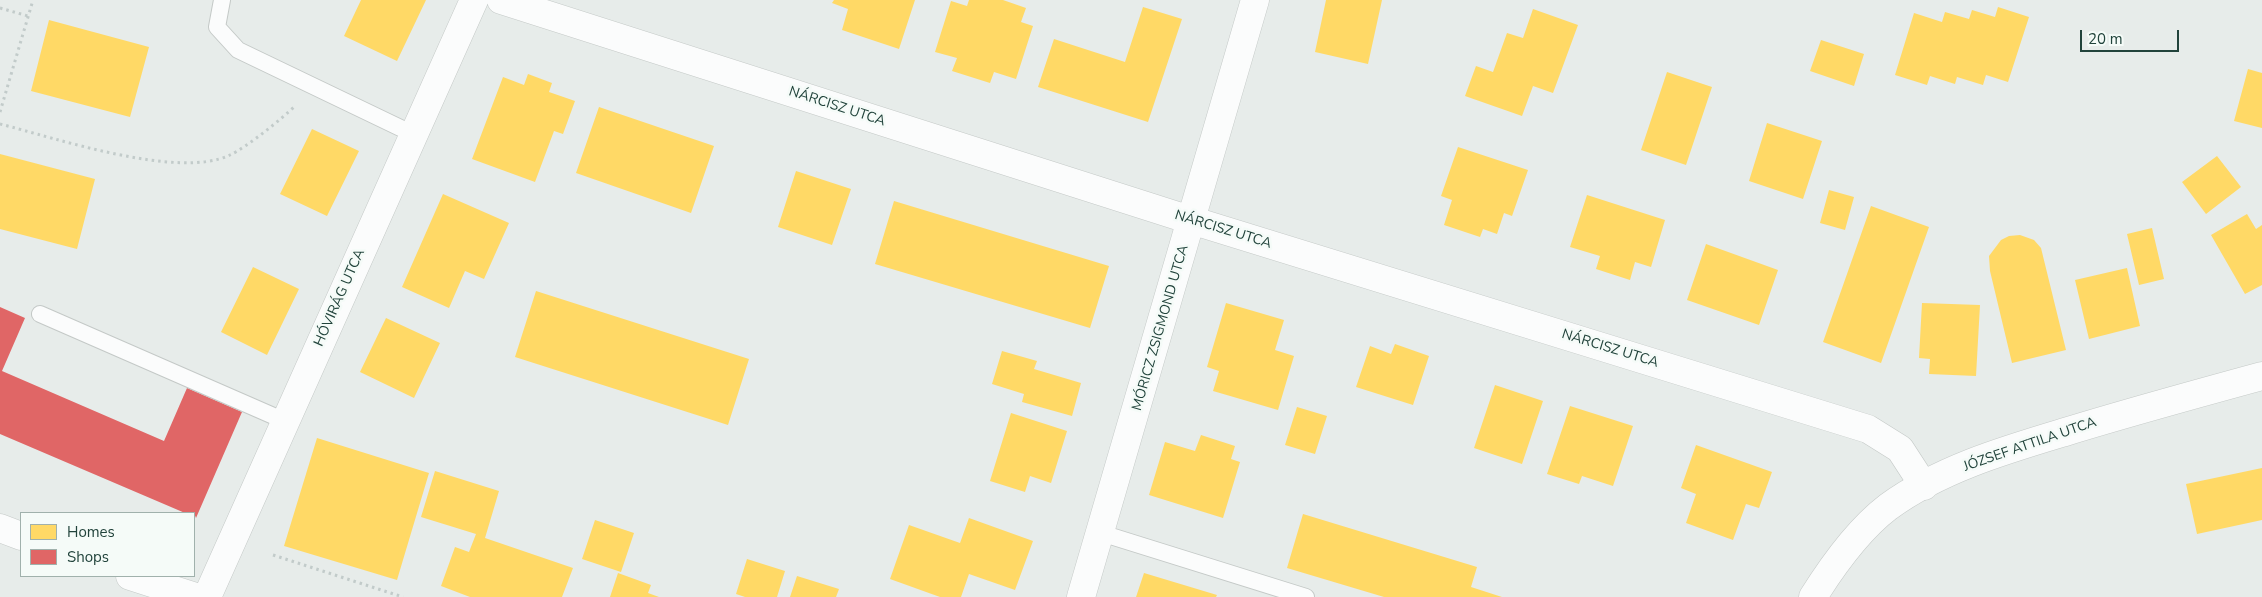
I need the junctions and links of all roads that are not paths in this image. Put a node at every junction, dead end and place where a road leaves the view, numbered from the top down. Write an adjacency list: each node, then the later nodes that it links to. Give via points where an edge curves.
1 (222, 0): 5 (lane, via 218,27 238,50)
2 (474, 0): 5 (street, HÓVIRÁG UTCA)
3 (501, 0): 6 (street, NÁRCISZ UTCA)
4 (1255, 0): 6 (street, MÓRICZ ZSIGMOND UTCA)
5 (413, 134): 9 (street, HÓVIRÁG UTCA)
6 (1192, 220): 10 (street, NÁRCISZ UTCA, via 1868,429 1900,449); 12 (street, MÓRICZ ZSIGMOND UTCA)
7 (40, 314): 9 (lane)
8 (2262, 376): 10 (street, JÓZSEF ATTILA UTCA, via 2004,450)
9 (285, 421): 16 (street, HÓVIRÁG UTCA)
10 (1924, 486): 19 (street, JÓZSEF ATTILA UTCA, via 1888,508 1852,543)
11 (0, 528): 13 (street)
12 (1102, 533): 17 (street, MÓRICZ ZSIGMOND UTCA); 18 (lane)
13 (20, 536)
14 (133, 577): 15 (street)
15 (196, 597)
16 (207, 597)
17 (1081, 597)
18 (1306, 597)
19 (1813, 597)

